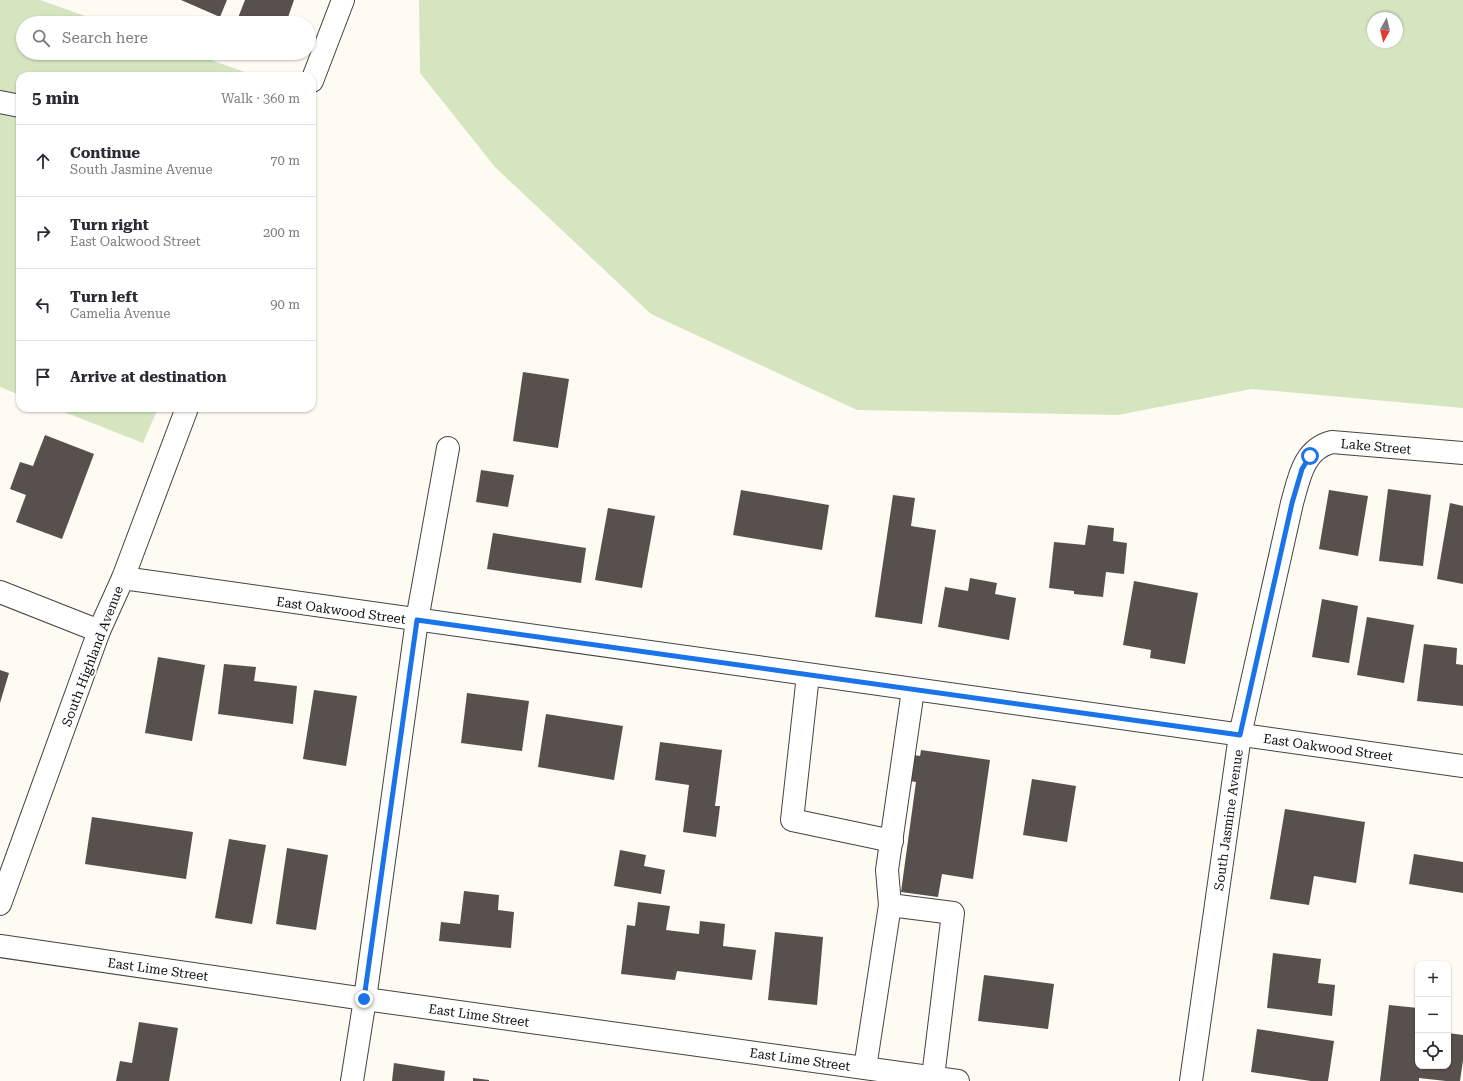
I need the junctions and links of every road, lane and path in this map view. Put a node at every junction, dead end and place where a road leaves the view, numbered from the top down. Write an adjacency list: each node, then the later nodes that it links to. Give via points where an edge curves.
1 (343, 0): 2 (street)
2 (315, 72)
3 (0, 102): 4 (street)
4 (16, 105)
5 (185, 412): 9 (street, South Highland Avenue)
6 (448, 448): 11 (street)
7 (1463, 453): 8 (street, Lake Street, via 1332,442 1323,444 1316,450)
8 (1302, 469): 15 (street, South Jasmine Avenue, via 1292,503)
9 (123, 578): 11 (street, East Oakwood Street); 12 (street, South Highland Avenue)
10 (0, 592): 12 (street)
11 (417, 620): 13 (street, East Oakwood Street); 21 (street)
12 (99, 631): 18 (street, South Highland Avenue)
13 (808, 675): 14 (street, East Oakwood Street); 17 (street, via 792,820)
14 (913, 690): 15 (street, East Oakwood Street); 17 (street)
15 (1240, 735): 16 (street, East Oakwood Street); 26 (street, South Jasmine Avenue)
16 (1463, 766)
17 (892, 841): 19 (street, via 887,870)
18 (0, 904)
19 (890, 905): 22 (street); 23 (street, via 953,913)
20 (0, 946): 21 (street, East Lime Street)
21 (364, 999): 22 (street, East Lime Street); 24 (street)
22 (865, 1068): 23 (street, East Lime Street)
23 (933, 1078): 25 (street, East Lime Street)
24 (352, 1081)
25 (958, 1081)
26 (1191, 1081)

